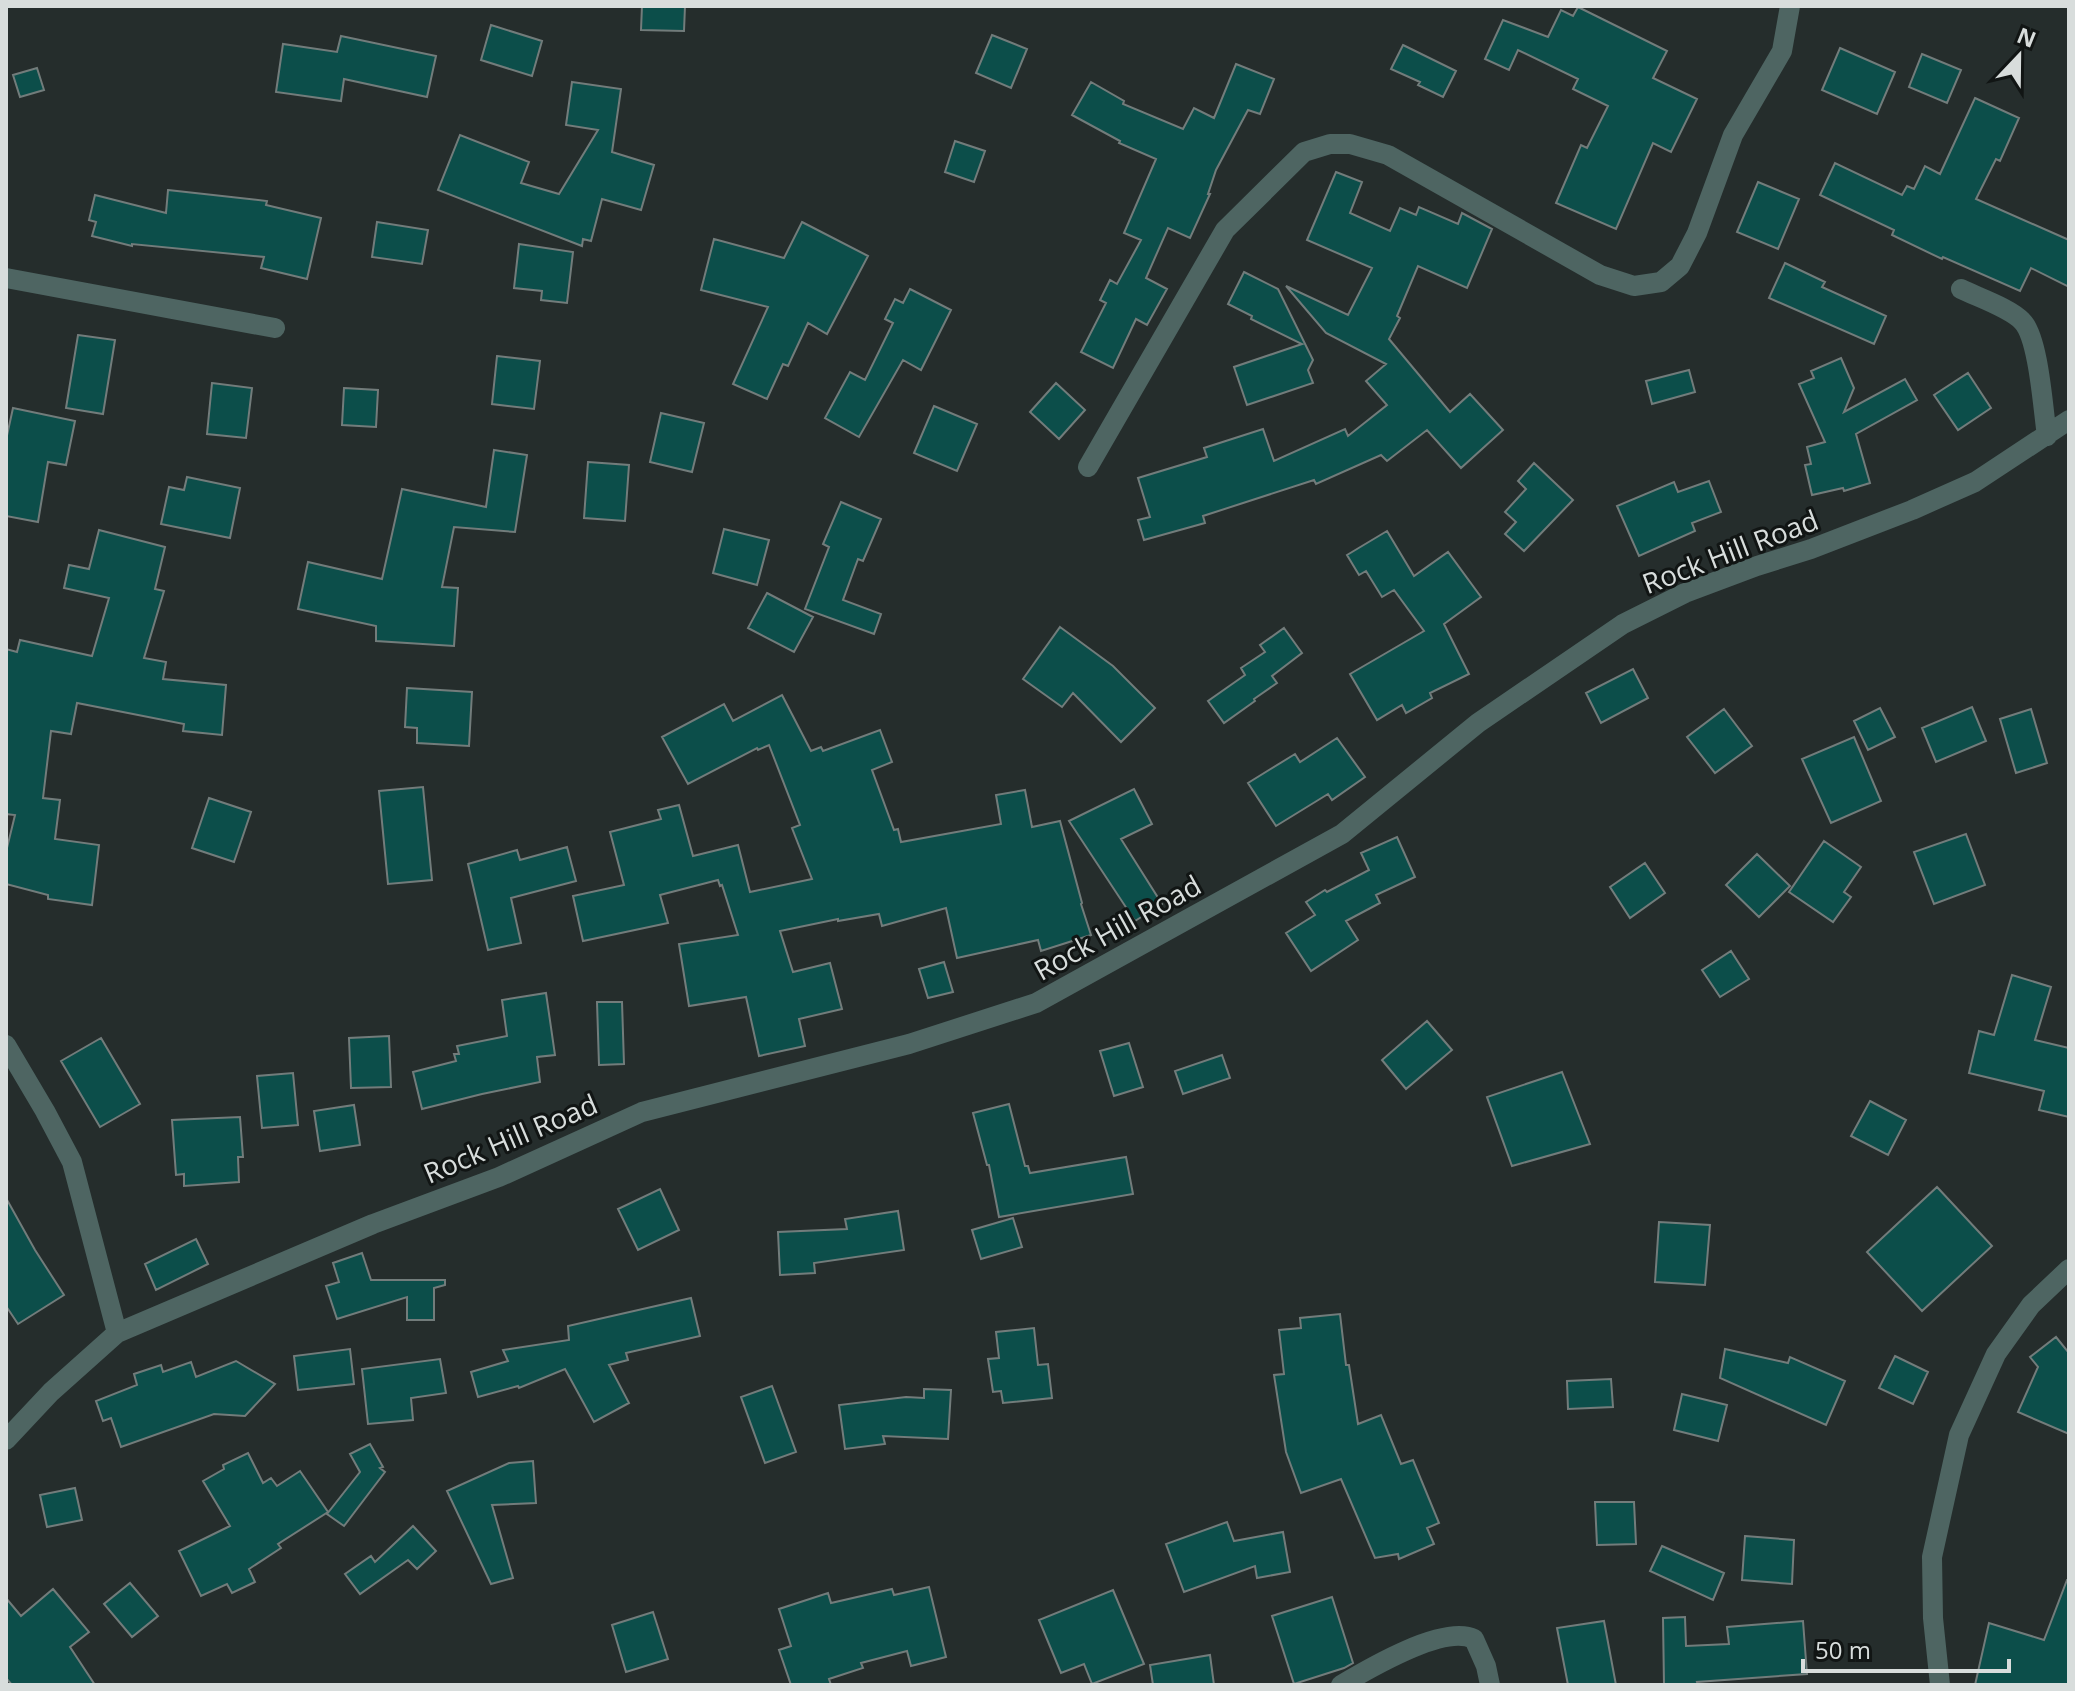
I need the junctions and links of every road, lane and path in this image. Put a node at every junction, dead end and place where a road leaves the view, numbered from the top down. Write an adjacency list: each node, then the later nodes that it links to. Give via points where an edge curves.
1 (1790, 6): 7 (street, via 1782,51 1733,135 1697,233 1680,266 1661,282 1634,286 1600,275 1388,155 1350,144 1304,152 1225,230)
2 (6, 278): 4 (street)
3 (1961, 289): 6 (street, via 2022,321 2033,338)
4 (275, 328)
5 (2069, 420): 6 (street, Rock Hill Road)
6 (2047, 436): 10 (street, Rock Hill Road, via 1975,482 1685,593 1623,624 1478,723 1342,834 1036,1003 909,1044 642,1112 499,1177 373,1224)
7 (1088, 467)
8 (6, 1045): 10 (street, via 72,1162)
9 (2069, 1269): 14 (street, via 2031,1305 1996,1354 1959,1435 1932,1557)
10 (117, 1333): 11 (street, Rock Hill Road)
11 (6, 1440)
12 (1341, 1685): 13 (street, via 1389,1657 1459,1635 1474,1639)
13 (1490, 1685)
14 (1940, 1685)

